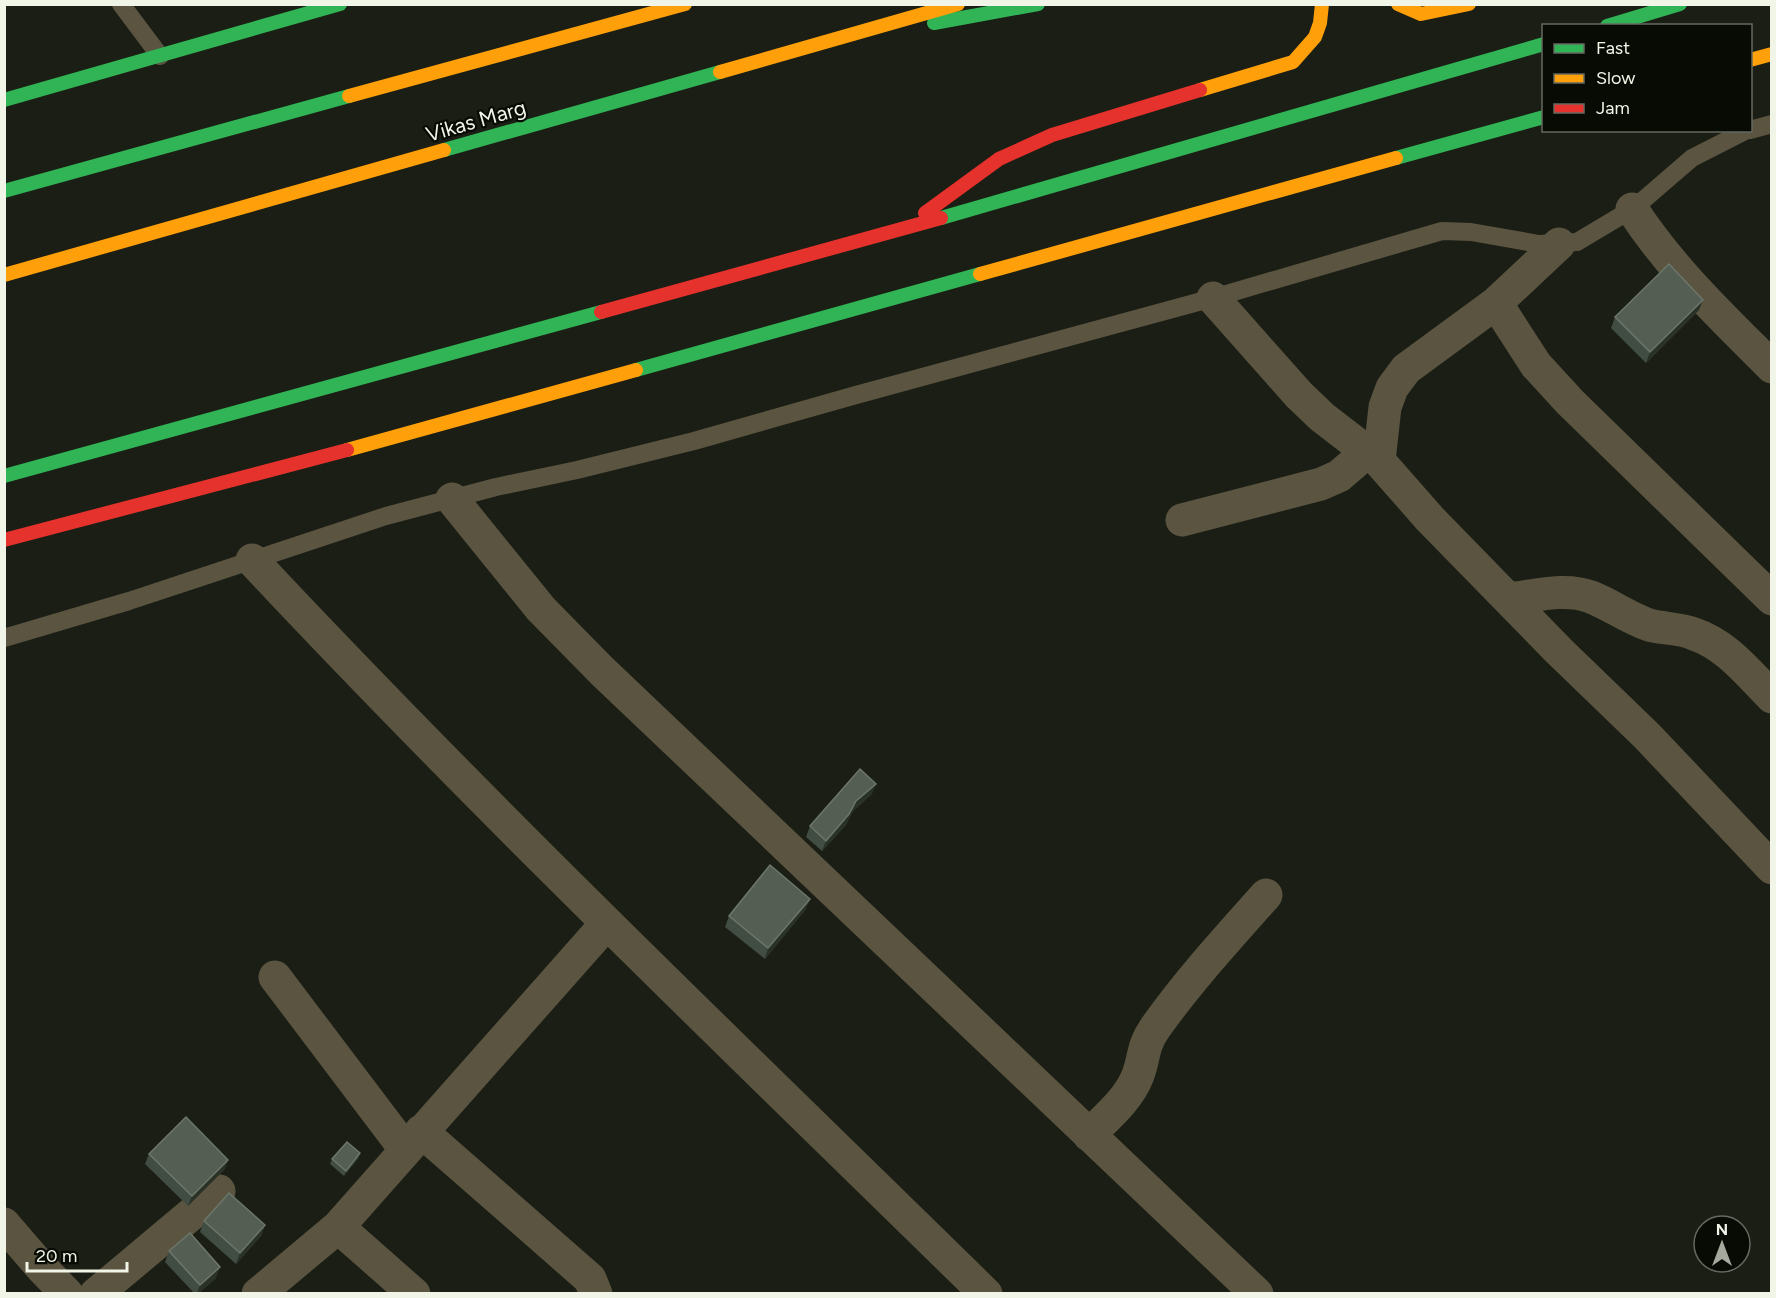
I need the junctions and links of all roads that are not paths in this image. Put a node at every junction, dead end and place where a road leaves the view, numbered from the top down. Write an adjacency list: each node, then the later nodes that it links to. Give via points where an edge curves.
1 (121, 4): 14 (lane)
2 (340, 4): 14 (main road)
3 (685, 4): 21 (main road)
4 (958, 4): 11 (main road, Vikas Marg)
5 (1038, 4): 11 (main road)
6 (1322, 4): 23 (main road, via 1322,22 1313,44 1293,62 1052,135 999,159)
7 (1398, 4): 8 (main road, via 1420,14)
8 (1469, 4)
9 (1680, 4): 10 (main road)
10 (1614, 24)
11 (855, 35): 25 (main road, Vikas Marg)
12 (1542, 45): 23 (main road)
13 (1772, 54): 15 (main road)
14 (160, 56): 16 (main road)
15 (1752, 59)
16 (4, 100)
17 (1542, 118): 33 (main road, via 381,441)
18 (1772, 124): 19 (lane)
19 (1752, 129)
20 (1745, 132): 22 (lane, via 1692,158)
21 (4, 191)
22 (1632, 209): 24 (lane, via 1577,242); 28 (street, via 1677,271)
23 (905, 228): 30 (main road)
24 (1559, 244): 26 (lane, via 1442,231); 27 (street)
25 (4, 275)
26 (1213, 298): 29 (street, via 1299,395); 31 (lane, via 694,441)
27 (1496, 303): 29 (street, via 1406,369 1392,388); 36 (street, via 1536,365 1570,402)
28 (1772, 367)
29 (1373, 457): 32 (street, via 1322,484); 35 (street)
30 (4, 476)
31 (452, 498): 34 (lane); 43 (street, via 541,609 602,671)
32 (1182, 520)
33 (4, 540)
34 (252, 560): 37 (lane); 41 (street)
35 (1509, 599): 38 (street, via 1575,593 1649,625 1693,633 1715,643); 39 (street)
36 (1772, 599)
37 (4, 638)
38 (1772, 697)
39 (1772, 868)
40 (1266, 894): 43 (street, via 1183,991 1144,1047 1138,1075 1127,1095)
41 (607, 923): 44 (street); 53 (street)
42 (275, 977): 44 (street)
43 (1089, 1135): 54 (street)
44 (413, 1140): 47 (street); 52 (street, via 590,1279)
45 (219, 1191): 49 (street)
46 (4, 1224): 48 (street)
47 (338, 1227): 50 (street); 51 (street)
48 (67, 1293)
49 (96, 1293)
50 (258, 1293)
51 (414, 1293)
52 (596, 1293)
53 (986, 1293)
54 (1257, 1293)

